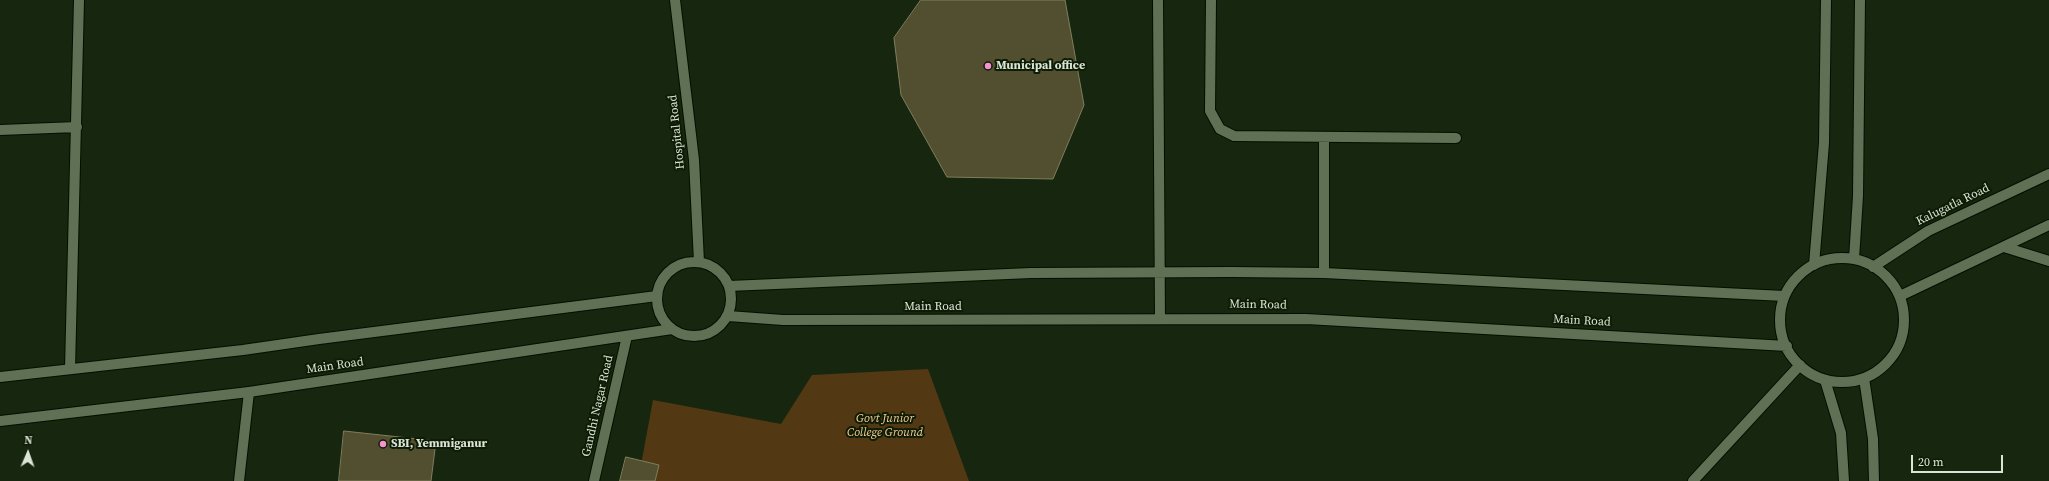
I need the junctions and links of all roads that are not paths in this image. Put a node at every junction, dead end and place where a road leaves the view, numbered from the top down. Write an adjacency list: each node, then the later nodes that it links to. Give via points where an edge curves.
1 (79, 0): 7 (street)
2 (675, 0): 16 (street, Hospital Road, via 694,160)
3 (1158, 0): 20 (street)
4 (1212, 0): 9 (street, via 1210,111 1220,129 1234,136)
5 (1826, 0): 17 (street, via 1824,143)
6 (1860, 0): 14 (street, via 1858,196)
7 (76, 127): 8 (street); 31 (street)
8 (0, 130)
9 (1324, 137): 10 (street); 19 (street)
10 (1456, 138)
11 (2049, 174): 18 (street, Kalugatla Road, via 1928,230)
12 (2049, 224): 13 (street)
13 (2004, 247): 15 (street); 24 (street)
14 (1854, 259): 17 (street, via 1834,259); 18 (street)
15 (2049, 261)
16 (699, 262): 21 (street, via 710,265 720,272); 22 (street, via 687,263 671,271 660,284)
17 (1814, 265): 23 (street, via 1797,277)
18 (1873, 267): 24 (street, via 1889,279)
19 (1324, 273): 20 (street); 23 (street)
20 (1159, 274): 21 (street, via 1031,273); 26 (street)
21 (729, 286): 25 (street, via 732,303)
22 (657, 296): 27 (street, via 658,308); 31 (street, via 243,350)
23 (1784, 296): 29 (street, via 1780,316)
24 (1900, 296): 33 (street, via 1904,316 1903,335 1895,354 1882,368)
25 (728, 316): 26 (street, Main Road, via 783,320); 27 (street, Main Road, via 710,334 690,336)
26 (1160, 318): 29 (street, Main Road, via 1306,319)
27 (672, 329): 28 (street, Main Road)
28 (627, 336): 35 (street, Main Road); 38 (street, Gandhi Nagar Road)
29 (1786, 346): 30 (street)
30 (1800, 365): 34 (street, via 1812,375); 39 (street)
31 (70, 369): 32 (street)
32 (0, 377)
33 (1864, 378): 34 (street, via 1845,382); 41 (street, via 1873,439)
34 (1825, 380): 40 (street, via 1841,433)
35 (249, 392): 36 (street, Main Road); 37 (street)
36 (0, 421)
37 (239, 481)
38 (594, 481)
39 (1694, 481)
40 (1844, 481)
41 (1874, 481)

